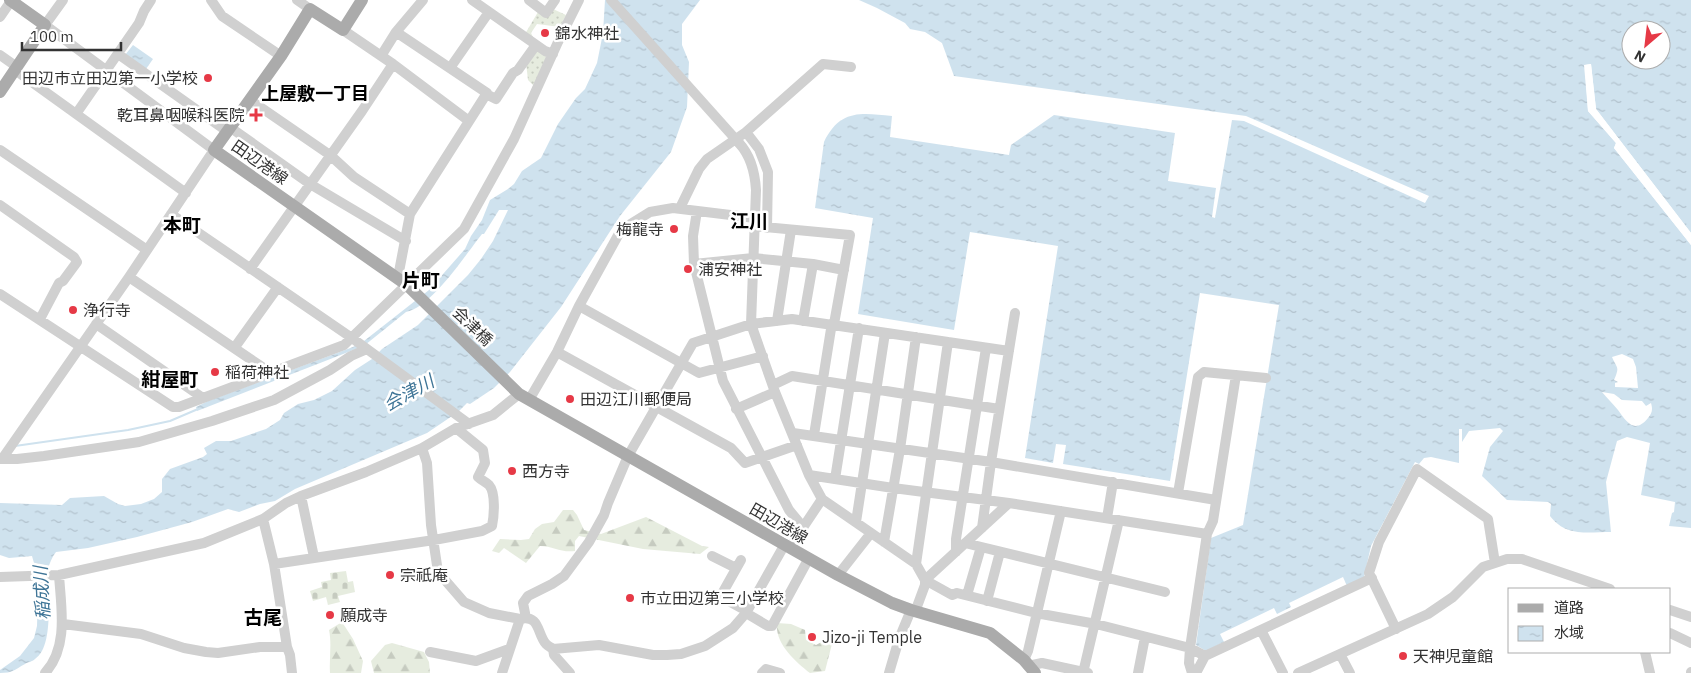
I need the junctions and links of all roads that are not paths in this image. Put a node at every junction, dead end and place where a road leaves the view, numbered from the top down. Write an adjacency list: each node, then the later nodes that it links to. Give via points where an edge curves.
1 (63, 0): 16 (street)
2 (151, 0): 20 (street)
3 (211, 0): 23 (street, via 222,16)
4 (298, 0): 13 (street)
5 (362, 0): 17 (main road)
6 (423, 0): 18 (street)
7 (472, 0): 14 (street)
8 (528, 0): 9 (street, via 546,13)
9 (555, 0)
10 (579, 0): 21 (street)
11 (611, 0): 48 (street, bridge, via 744,148 755,173)
12 (11, 1): 15 (street); 16 (main road)
13 (310, 9): 17 (main road); 23 (main road, 田辺港線)
14 (489, 12): 19 (street); 27 (street)
15 (0, 17)
16 (45, 25): 28 (main road); 29 (street)
17 (343, 30): 24 (street)
18 (396, 32): 24 (street); 27 (street)
19 (536, 45): 21 (street); 31 (street, via 496,99)
20 (118, 54): 29 (street); 35 (street)
21 (553, 54): 60 (street, via 514,140 464,229)
22 (0, 56): 28 (street)
23 (281, 56): 32 (main road, 田辺港線)
24 (380, 56): 25 (street)
25 (393, 64): 34 (street); 39 (street)
26 (851, 67): 36 (street, via 823,64)
27 (450, 68): 31 (street)
28 (16, 69): 30 (main road); 33 (street)
29 (106, 71): 33 (street); 38 (street)
30 (0, 92)
31 (486, 94): 34 (street)
32 (250, 100): 35 (main road, 田辺港線); 39 (street)
33 (76, 114): 41 (street)
34 (469, 121): 47 (street)
35 (229, 130): 38 (main road, 田辺港線); 40 (street)
36 (746, 132): 44 (street, via 699,169); 49 (street, via 760,150 768,172)
37 (0, 150): 52 (street)
38 (214, 150): 41 (street); 43 (main road, 田辺港線)
39 (330, 156): 40 (street); 47 (street, via 354,177)
40 (310, 184): 43 (street); 51 (street)
41 (186, 193): 46 (street)
42 (0, 205): 65 (street, via 77,262 59,283)
43 (294, 206): 57 (street); 60 (main road, 田辺港線)
44 (680, 208): 45 (street); 63 (street, via 650,212 621,230)
45 (697, 211): 48 (street); 55 (street)
46 (172, 214): 52 (street); 57 (street)
47 (410, 214): 51 (street)
48 (755, 222): 49 (street); 53 (street)
49 (767, 228): 50 (street)
50 (791, 230): 54 (street); 58 (street, via 850,236)
51 (406, 241): 60 (street)
52 (148, 250): 59 (street)
53 (753, 258): 54 (street); 55 (street); 69 (street)
54 (786, 262): 56 (street); 67 (street)
55 (694, 264): 73 (street)
56 (812, 264): 58 (street); 66 (street)
57 (250, 268): 61 (street)
58 (844, 270): 70 (street)
59 (129, 277): 68 (street); 78 (street)
60 (406, 284): 75 (street); 93 (main road, 会津橋)
61 (278, 287): 75 (street); 78 (street)
62 (0, 294): 65 (street)
63 (578, 306): 82 (street); 84 (street)
64 (1015, 313): 81 (street)
65 (40, 319): 77 (street)
66 (803, 320): 67 (street); 70 (street)
67 (777, 321): 69 (street)
68 (96, 324): 77 (street); 95 (street)
69 (751, 324): 73 (street); 83 (street)
70 (834, 324): 71 (street); 89 (street)
71 (859, 328): 72 (street); 90 (street)
72 (885, 333): 74 (street); 92 (street)
73 (711, 336): 84 (street, via 693,343); 85 (street)
74 (916, 337): 76 (street); 94 (street)
75 (352, 338): 80 (street); 86 (street, via 344,345)
76 (948, 342): 79 (street); 96 (street)
77 (81, 345): 95 (street, via 174,407); 113 (street)
78 (234, 347): 86 (street)
79 (986, 348): 81 (street); 98 (street)
80 (367, 349): 101 (street); 113 (street, via 274,400 212,421 139,442)
81 (1008, 351): 100 (street)
82 (557, 352): 93 (street); 97 (street)
83 (764, 356): 85 (street); 91 (street)
84 (680, 363): 85 (street, via 699,373); 97 (street)
85 (720, 368): 99 (street, via 722,381)
86 (271, 373): 95 (street)
87 (1236, 375): 88 (street); 122 (street, via 1204,372 1198,377); 127 (street)
88 (1266, 378)
89 (822, 381): 90 (street); 91 (street, via 792,376); 104 (street)
90 (850, 386): 92 (street); 105 (street)
91 (774, 389): 99 (street); 103 (street)
92 (876, 390): 94 (street); 106 (street)
93 (520, 393): 101 (street, via 493,415); 111 (main road, 田辺港線)
94 (907, 395): 96 (street); 109 (street)
95 (203, 398)
96 (939, 400): 98 (street); 110 (street)
97 (656, 406): 111 (street); 112 (street, via 731,448 745,463)
98 (977, 406): 100 (street); 114 (street)
99 (736, 409): 112 (street)
100 (999, 409): 115 (street)
101 (465, 421): 102 (street)
102 (456, 428): 108 (street); 138 (street, via 483,450 485,463 478,478 492,491 492,526)
103 (792, 433): 104 (street); 107 (street)
104 (814, 435): 105 (street)
105 (840, 440): 106 (street); 117 (street)
106 (868, 444): 109 (street); 119 (street)
107 (797, 445): 112 (street); 116 (street)
108 (422, 448): 123 (street); 138 (street, via 427,464)
109 (900, 449): 110 (street); 120 (street)
110 (932, 453): 114 (street); 121 (street)
111 (628, 456): 141 (main road, 田辺港線); 167 (street, via 604,515 589,542 564,576 528,596 523,603)
112 (762, 457): 134 (street, via 789,510)
113 (1, 459)
114 (968, 459): 115 (street); 124 (street)
115 (991, 462): 118 (street); 126 (street)
116 (809, 475): 117 (street); 125 (street)
117 (834, 479): 119 (street)
118 (1113, 482): 122 (street); 130 (street)
119 (862, 484): 120 (street); 133 (street)
120 (893, 488): 121 (street); 139 (street)
121 (926, 492): 124 (street); 150 (street)
122 (1178, 493): 127 (street)
123 (301, 496): 131 (street); 146 (street)
124 (962, 497): 126 (street); 143 (street)
125 (822, 499): 133 (street); 134 (street)
126 (985, 500): 128 (street); 135 (street)
127 (1216, 500): 137 (street)
128 (1009, 503): 129 (street); 135 (street)
129 (1061, 511): 130 (street); 151 (street)
130 (1107, 518): 132 (street)
131 (263, 519): 149 (street); 152 (street, via 204,543)
132 (1119, 520): 137 (street); 155 (street)
133 (856, 522): 136 (street)
134 (803, 527): 141 (street)
135 (982, 528): 140 (street)
136 (871, 533): 139 (street); 153 (street)
137 (1207, 534): 176 (street)
138 (434, 540): 146 (street); 167 (street, via 438,572 464,602 489,613)
139 (884, 542): 150 (street)
140 (965, 543): 142 (street); 143 (street)
141 (787, 546): 147 (main road, 田辺港線); 164 (street)
142 (980, 547): 144 (street); 160 (street)
143 (956, 552): 157 (street)
144 (1000, 552): 151 (street); 161 (street)
145 (712, 556): 164 (street, via 739,564 723,596)
146 (314, 557): 149 (street)
147 (809, 558): 153 (main road, 田辺港線); 164 (street, via 772,626)
148 (1495, 563): 156 (street, via 1488,519 1417,469 1380,542 1369,573); 158 (street, via 1522,559); 170 (street, via 1483,567 1428,614)
149 (274, 564): 175 (street)
150 (916, 564): 157 (street)
151 (1049, 564): 155 (street); 165 (street)
152 (59, 575): 154 (street); 168 (street)
153 (838, 575): 163 (main road, 田辺港線)
154 (0, 577)
155 (1106, 578): 159 (street); 169 (street)
156 (1372, 578): 170 (street); 171 (street)
157 (925, 580): 160 (street, via 952,595); 163 (street, via 926,585)
158 (1607, 588)
159 (1165, 592)
160 (967, 595): 161 (street)
161 (987, 601): 165 (street)
162 (1671, 610): 166 (street)
163 (913, 611): 183 (main road, 田辺港線, via 990,633); 191 (street, via 899,639)
164 (747, 612): 178 (street, via 721,636 705,646 681,654 653,655 599,645)
165 (1036, 613): 169 (street); 183 (street, via 1028,651)
166 (1691, 617)
167 (523, 618): 177 (street); 178 (street, via 531,619)
168 (63, 624): 175 (street, via 141,634 206,652); 185 (street, via 55,658)
169 (1096, 624): 173 (street); 192 (street)
170 (1396, 629): 181 (street)
171 (1261, 630): 182 (street); 195 (street)
172 (1671, 633): 174 (street)
173 (1145, 637): 176 (street); 193 (street)
174 (1691, 643)
175 (287, 647): 186 (street)
176 (1190, 648): 182 (street); 184 (street)
177 (509, 649): 179 (street, via 476,661); 187 (street)
178 (552, 649): 188 (street)
179 (430, 652)
180 (1645, 653): 198 (street)
181 (1340, 654): 196 (street); 197 (street)
182 (1205, 656): 194 (street)
183 (1029, 666): 192 (street, via 1042,662)
184 (1189, 670)
185 (45, 673)
186 (292, 673)
187 (502, 673)
188 (570, 673)
189 (762, 673): 190 (street, via 766,669)
190 (780, 673)
191 (889, 673)
192 (1085, 673)
193 (1138, 673)
194 (1196, 673)
195 (1283, 673)
196 (1298, 673)
197 (1350, 673)
198 (1650, 673)

